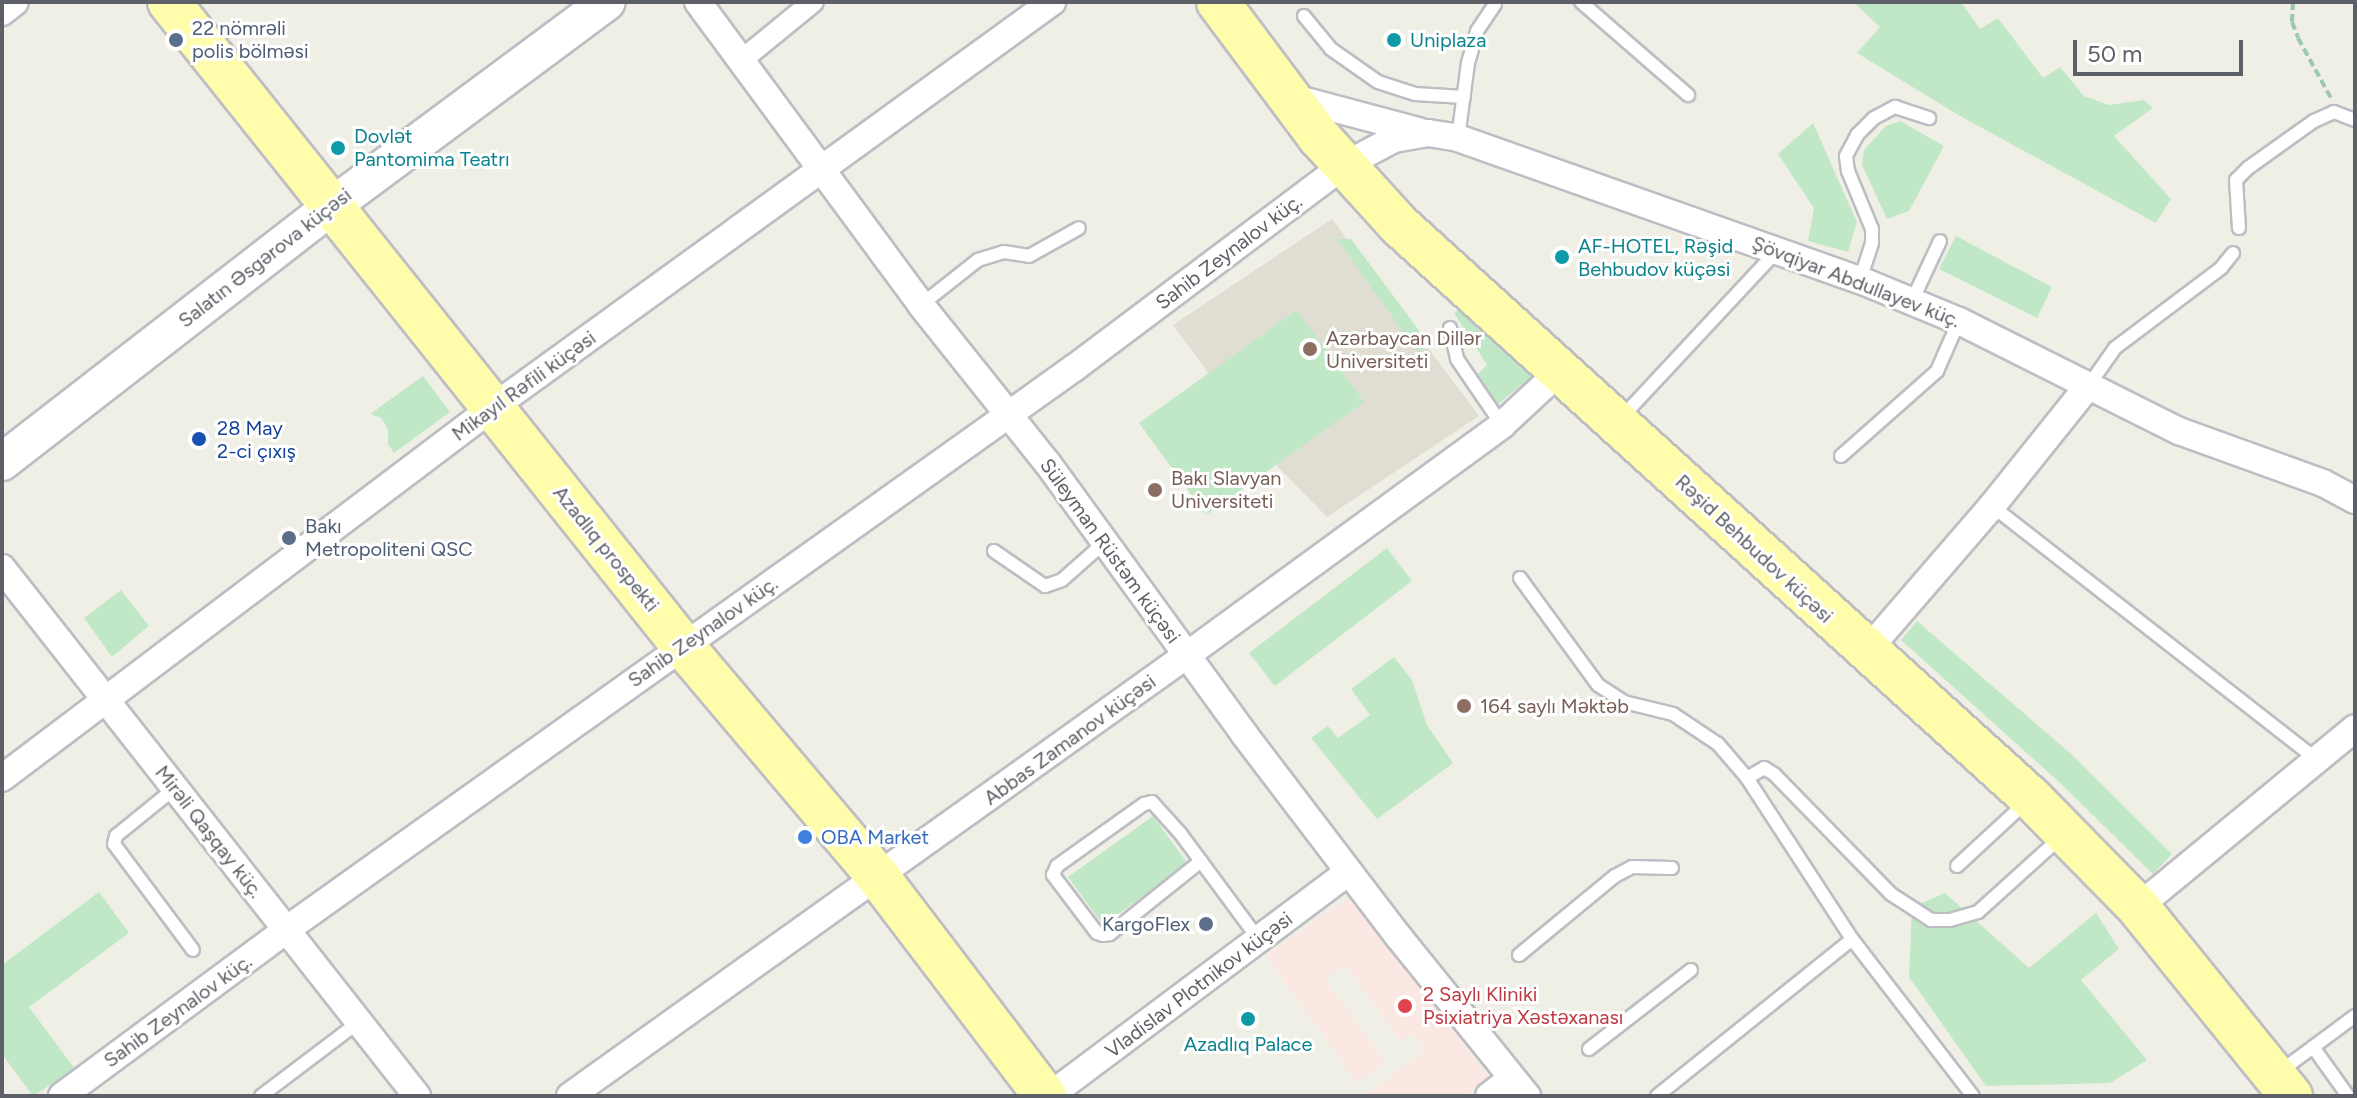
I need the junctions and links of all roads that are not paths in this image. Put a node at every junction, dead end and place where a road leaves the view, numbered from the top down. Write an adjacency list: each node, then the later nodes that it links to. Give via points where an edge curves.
1 (15, 2): 10 (street)
2 (169, 2): 22 (main road, Azadlıq prospekti)
3 (607, 2): 22 (main road, Salatın Əsgərova küçəsi)
4 (698, 2): 12 (street, Süleyman Rüstəm küçəsi)
5 (813, 2): 12 (street)
6 (1052, 2): 21 (street, Mikayıl Rəfili küçəsi)
7 (1581, 2): 13 (lane)
8 (1497, 3): 15 (lane, via 1477,31)
9 (1230, 10): 14 (main road, Rəşid Behbudov küçəsi)
10 (2, 12)
11 (1304, 16): 15 (lane, via 1331,49 1378,82 1415,94)
12 (743, 59): 21 (street, Süleyman Rüstəm küçəsi)
13 (1688, 95)
14 (1287, 96): 18 (street); 20 (main road, Rəşid Behbudov küçəsi)
15 (1464, 97): 19 (lane)
16 (1929, 118): 28 (lane, via 1895,107 1874,118 1846,156 1872,229)
17 (2355, 120): 24 (lane, via 2334,112 2314,121 2236,180)
18 (1428, 133): 19 (street, Şövqiyar Abdullayev küç.); 20 (street, Şövqiyar Abdullayev küç., via 1394,139)
19 (1458, 138): 26 (street, Şövqiyar Abdullayev küç.)
20 (1343, 166): 33 (main road, Rəşid Behbudov küçəsi, via 1399,225); 36 (street, Sahib Zeynalov küç.)
21 (823, 168): 30 (street, Süleyman Rüstəm küçəsi); 35 (street, Mikayıl Rəfili küçəsi)
22 (333, 205): 35 (main road, Azadlıq prospekti); 40 (main road, Salatın Əsgərova küçəsi)
23 (1079, 228): 30 (lane, via 1029,256 1004,252 978,260)
24 (2239, 228)
25 (1940, 241): 29 (lane)
26 (1778, 249): 28 (street, Şövqiyar Abdullayev küç.); 37 (lane)
27 (2233, 253): 34 (lane, via 2221,268 2115,348)
28 (1860, 280): 29 (street, Şövqiyar Abdullayev küç.)
29 (1912, 301): 31 (street, Şövqiyar Abdullayev küç.)
30 (921, 305): 36 (street, Süleyman Rüstəm küçəsi)
31 (1959, 321): 34 (street, Şövqiyar Abdullayev küç.); 39 (lane, via 1937,371)
32 (1450, 328): 38 (lane, via 1457,359)
33 (1560, 371): 37 (main road, Rəşid Behbudov küçəsi); 38 (street, Abbas Zamanov küçəsi)
34 (2089, 385): 41 (street, Şövqiyar Abdullayev küç., via 2196,438 2323,483); 42 (street)
35 (492, 408): 47 (main road, Azadlıq prospekti); 50 (street, Mikayıl Rəfili küçəsi)
36 (1009, 414): 43 (street, Süleyman Rüstəm küçəsi); 47 (street, Sahib Zeynalov küç.)
37 (1617, 423): 48 (main road, Rəşid Behbudov küçəsi)
38 (1502, 425): 49 (street, Abbas Zamanov küçəsi)
39 (1841, 456)
40 (2, 462)
41 (2355, 500)
42 (1992, 506): 48 (street); 52 (lane)
43 (1105, 542): 44 (lane, via 1062,580 1045,586); 49 (street, Süleyman Rüstəm küçəsi)
44 (994, 551)
45 (2, 568): 50 (street, Mirəli Qaşqay küç.)
46 (1520, 578): 54 (lane, via 1598,685 1624,702 1673,714 1718,744)
47 (683, 646): 62 (main road, Azadlıq prospekti); 64 (street, Sahib Zeynalov küç.)
48 (1866, 652): 56 (main road, Rəşid Behbudov küçəsi)
49 (1187, 655): 61 (street, Süleyman Rüstəm küçəsi); 62 (street, Abbas Zamanov küçəsi)
50 (106, 701): 53 (street, Mikayıl Rəfili küçəsi); 55 (street, Mirəli Qaşqay küç.)
51 (2355, 728): 52 (street)
52 (2317, 760): 63 (street)
53 (2, 778)
54 (1747, 778): 57 (lane, via 1764,768 1774,774 1891,894 1931,920 1978,912); 65 (lane)
55 (175, 788): 64 (street, Mirəli Qaşqay küç.); 67 (lane, via 116,836 114,844)
56 (2031, 798): 57 (main road, Rəşid Behbudov küçəsi); 59 (lane)
57 (2065, 833): 63 (main road, Rəşid Behbudov küçəsi)
58 (1201, 861): 58 (lane, via 1152,802 1057,866 1053,875 1103,935); 66 (lane)
59 (1957, 866)
60 (1672, 868): 68 (lane, via 1632,867 1615,876)
61 (1348, 872): 66 (street, Vladislav Plotnikov küçəsi); 75 (street, Süleyman Rüstəm küçəsi)
62 (879, 878): 79 (street, Abbas Zamanov küçəsi); 80 (main road, Azadlıq prospekti)
63 (2138, 907): 74 (main road, Rəşid Behbudov küçəsi)
64 (286, 930): 71 (street, Mirəli Qaşqay küç.); 76 (street, Sahib Zeynalov küç.)
65 (1852, 939): 82 (lane); 83 (lane)
66 (1260, 941): 80 (street, Vladislav Plotnikov küçəsi)
67 (193, 950)
68 (1519, 955)
69 (1691, 970): 73 (lane)
70 (2355, 1016): 72 (lane)
71 (359, 1022): 77 (lane); 78 (street, Mirəli Qaşqay küç.)
72 (2313, 1047): 74 (lane); 84 (lane)
73 (1589, 1049)
74 (2284, 1086)
75 (1519, 1087): 81 (street)
76 (62, 1096)
77 (261, 1096)
78 (417, 1096)
79 (570, 1096)
80 (1047, 1096)
81 (1489, 1096)
82 (1657, 1096)
83 (1973, 1096)
84 (2348, 1096)

